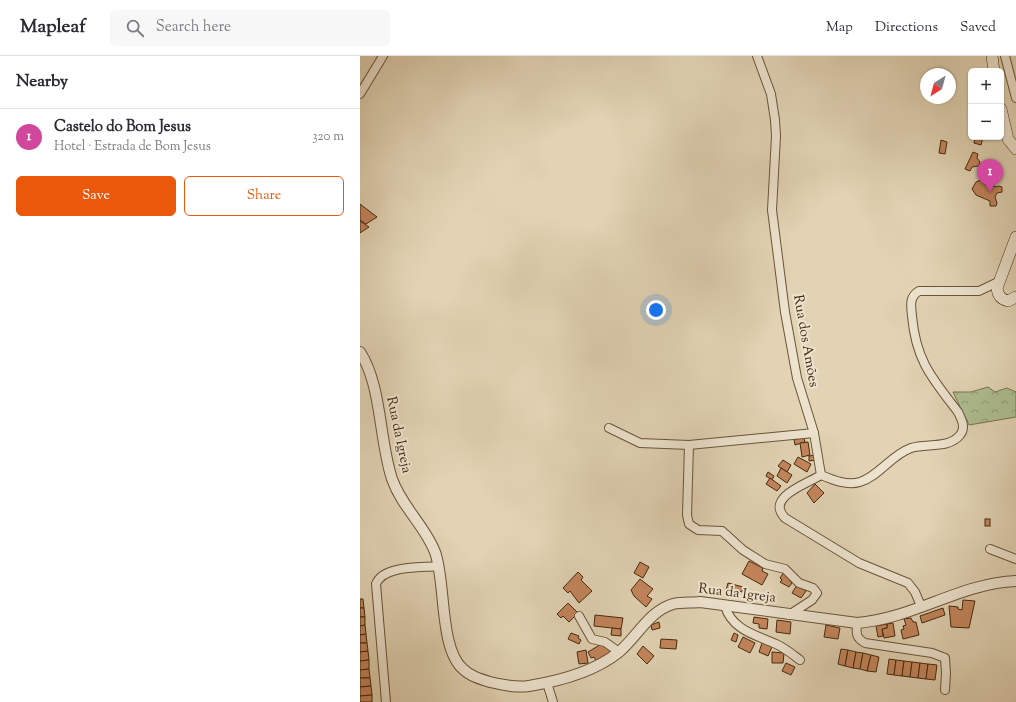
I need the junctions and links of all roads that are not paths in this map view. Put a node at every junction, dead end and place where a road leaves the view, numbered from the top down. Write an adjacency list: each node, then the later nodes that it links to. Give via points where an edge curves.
1 (383, 56): 6 (street)
2 (757, 56): 15 (street, Rua dos Amões, via 771,94 776,136 772,210 792,351 800,394)
3 (992, 56): 5 (main road)
4 (1004, 56): 7 (street)
5 (994, 68)
6 (360, 94)
7 (1016, 98)
8 (1004, 122): 9 (main road, via 1008,139)
9 (1016, 149)
10 (1016, 237): 11 (main road)
11 (1000, 281): 12 (main road, via 997,288 1001,297 1008,301); 17 (street, via 979,291 919,291 911,300 913,327 922,361 963,421 961,434 947,443 912,447 900,452 861,482 845,483)
12 (1016, 297)
13 (360, 352): 20 (street, Rua da Igreja, via 373,385 392,478 400,497 426,536)
14 (609, 428): 16 (street, via 640,442)
15 (814, 433): 16 (street); 17 (street, Rua dos Amões)
16 (689, 445): 24 (street, via 689,524 698,530 722,531 743,550 765,564 785,569 799,583 813,588 817,593 812,600)
17 (822, 475): 23 (street, via 786,495 780,502 780,513 859,563 908,582)
18 (990, 549): 19 (street)
19 (1016, 560)
20 (439, 566): 29 (street, Rua da Igreja, via 445,620 453,655 462,669 479,679 500,685 527,687); 31 (street, via 387,572 376,584)
21 (1013, 581): 23 (street, Rua da Igreja)
22 (726, 606): 24 (street, Rua da Igreja); 27 (street, Rua da Igreja, via 700,602 674,604 660,609); 28 (street, via 731,619 737,625 789,651)
23 (921, 606): 26 (street, Rua da Igreja, via 876,622)
24 (789, 615): 26 (street, Rua da Igreja)
25 (579, 616): 27 (street, via 592,639 605,642)
26 (857, 623): 30 (street, via 856,634 858,639 865,643 932,653 945,658)
27 (619, 652): 29 (street, Rua da Igreja, via 591,669)
28 (800, 660)
29 (547, 683): 32 (street)
30 (945, 690)
31 (386, 702)
32 (553, 702)

